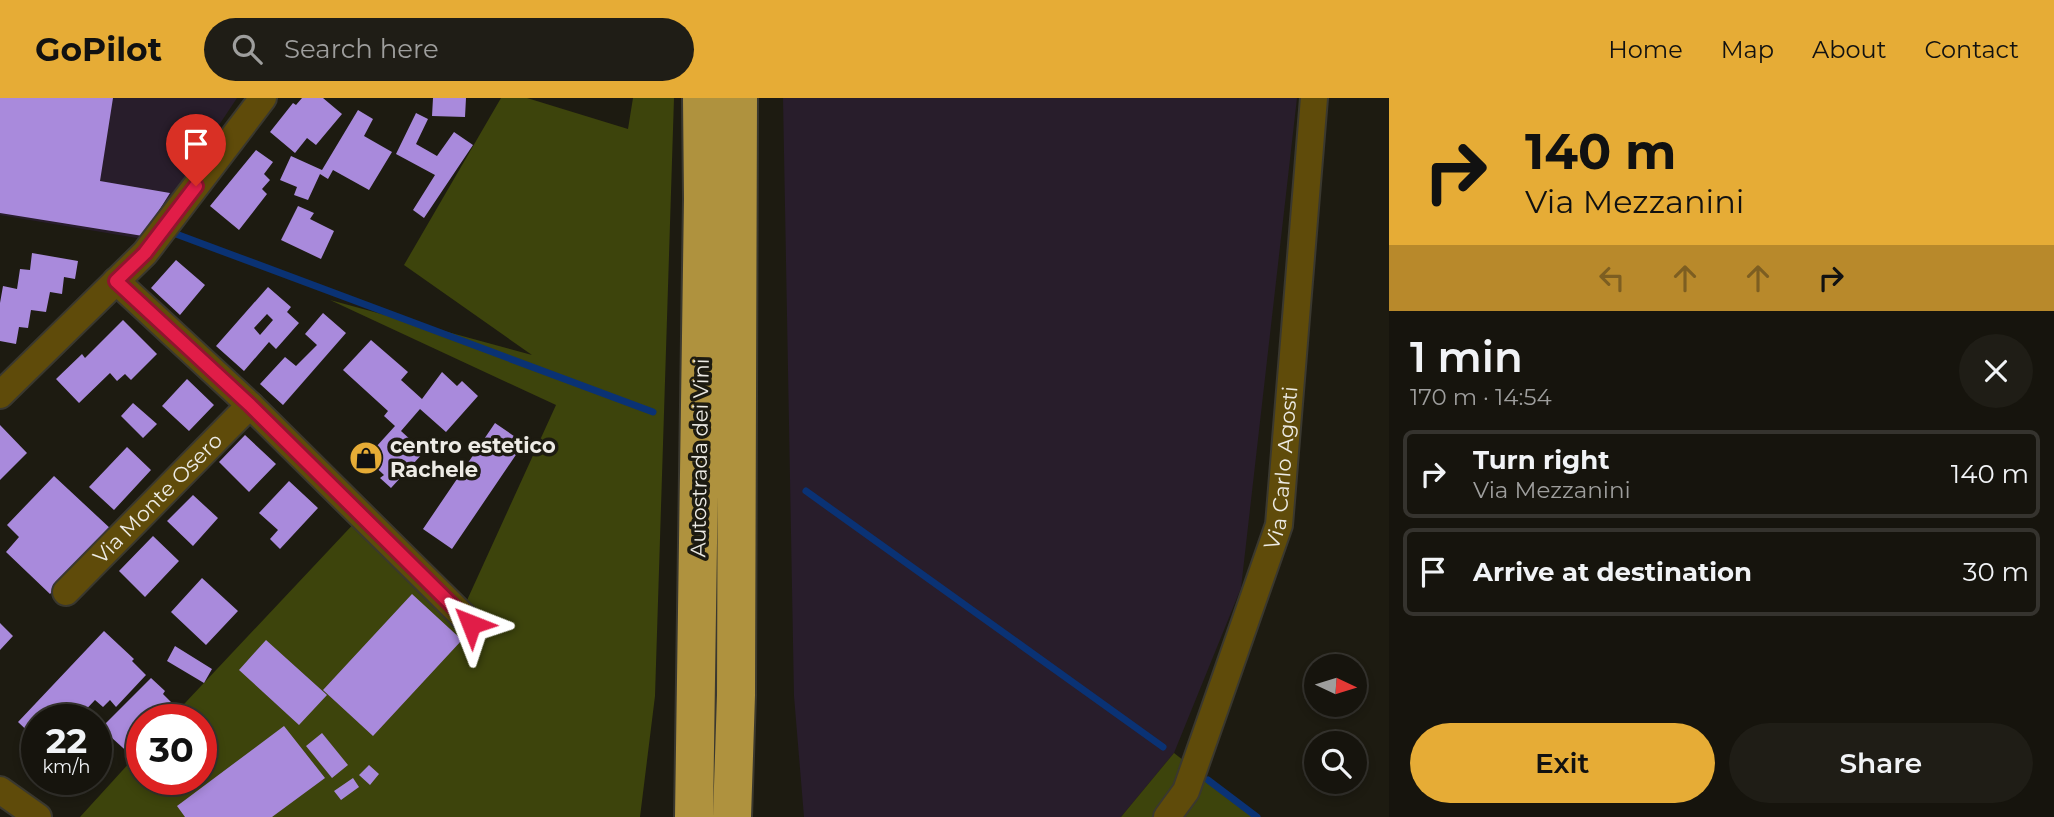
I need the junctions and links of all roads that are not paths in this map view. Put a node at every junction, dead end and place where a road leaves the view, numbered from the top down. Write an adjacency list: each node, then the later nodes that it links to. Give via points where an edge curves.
1 (263, 98): 5 (street, via 145,253)
2 (702, 98): 12 (highway, Autostrada dei Vini)
3 (738, 98): 13 (highway, Autostrada dei Vini)
4 (1314, 98): 14 (street, Via Carlo Agosti, via 1279,525 1186,791)
5 (116, 281): 6 (street); 7 (street)
6 (0, 395)
7 (250, 405): 8 (street, Via Monte Osero); 9 (street)
8 (66, 592)
9 (471, 624)
10 (0, 790): 11 (street)
11 (38, 817)
12 (694, 817)
13 (733, 817)
14 (1167, 817)

